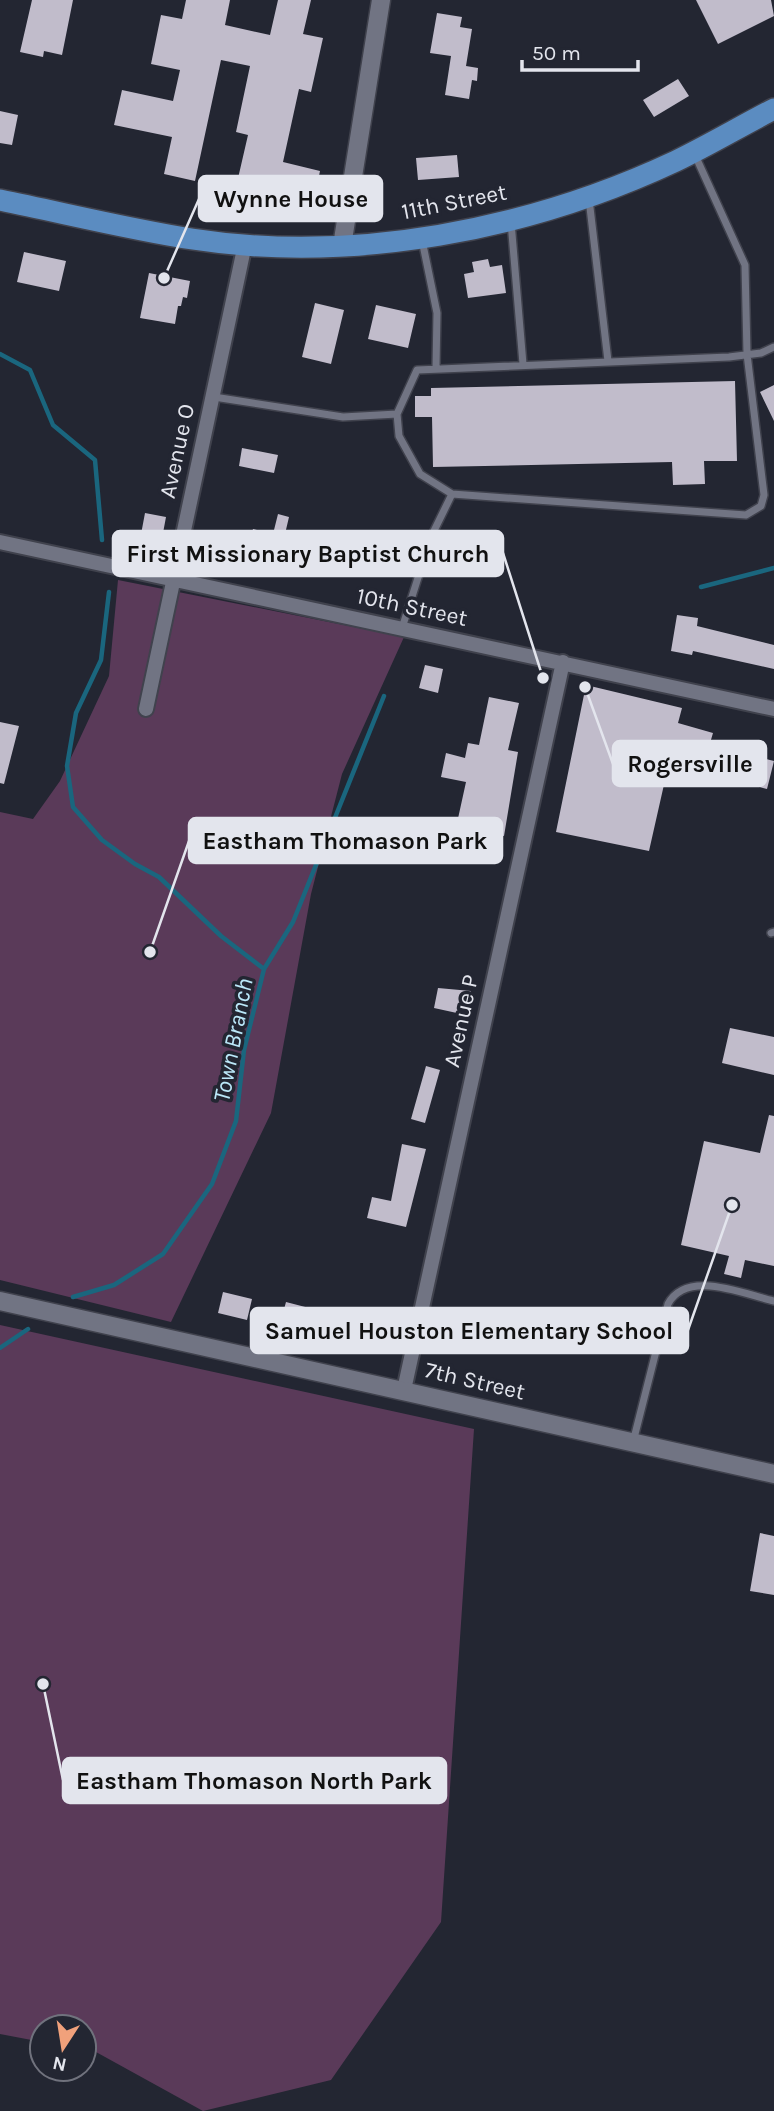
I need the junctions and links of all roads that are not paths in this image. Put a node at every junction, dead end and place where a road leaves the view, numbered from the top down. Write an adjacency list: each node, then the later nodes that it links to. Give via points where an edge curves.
1 (381, 0): 9 (street)
2 (774, 109): 3 (main road, 11th Street)
3 (693, 152): 4 (main road, 11th Street); 11 (lane, via 745,265)
4 (589, 196): 6 (main road, 11th Street); 12 (lane)
5 (0, 200): 8 (main road, 11th Street, via 192,239)
6 (510, 219): 7 (main road, 11th Street); 13 (lane)
7 (422, 236): 9 (main road, 11th Street); 14 (lane, via 437,313)
8 (245, 244): 9 (main road, 11th Street); 15 (street, Avenue O)
9 (342, 246)
10 (774, 347): 11 (lane)
11 (747, 354): 12 (lane); 17 (lane, via 764,495 761,506 746,515)
12 (608, 361): 13 (lane)
13 (523, 364): 14 (lane)
14 (436, 367): 16 (lane, via 417,370)
15 (214, 397): 16 (lane, via 344,417); 19 (street, Avenue O)
16 (397, 414): 17 (lane, via 399,436 420,474)
17 (452, 494): 20 (lane, via 431,537)
18 (0, 542): 19 (street, 10th Street)
19 (176, 580): 20 (street, 10th Street); 22 (street, Avenue O)
20 (402, 628): 21 (street, 10th Street)
21 (563, 662): 23 (street, 10th Street); 26 (street, Avenue P)
22 (146, 709)
23 (774, 709)
24 (0, 1301): 26 (street, 7th Street)
25 (774, 1301): 27 (lane, via 701,1285 674,1294)
26 (404, 1390): 27 (street, 7th Street)
27 (633, 1442): 28 (street, 7th Street)
28 (774, 1474)

